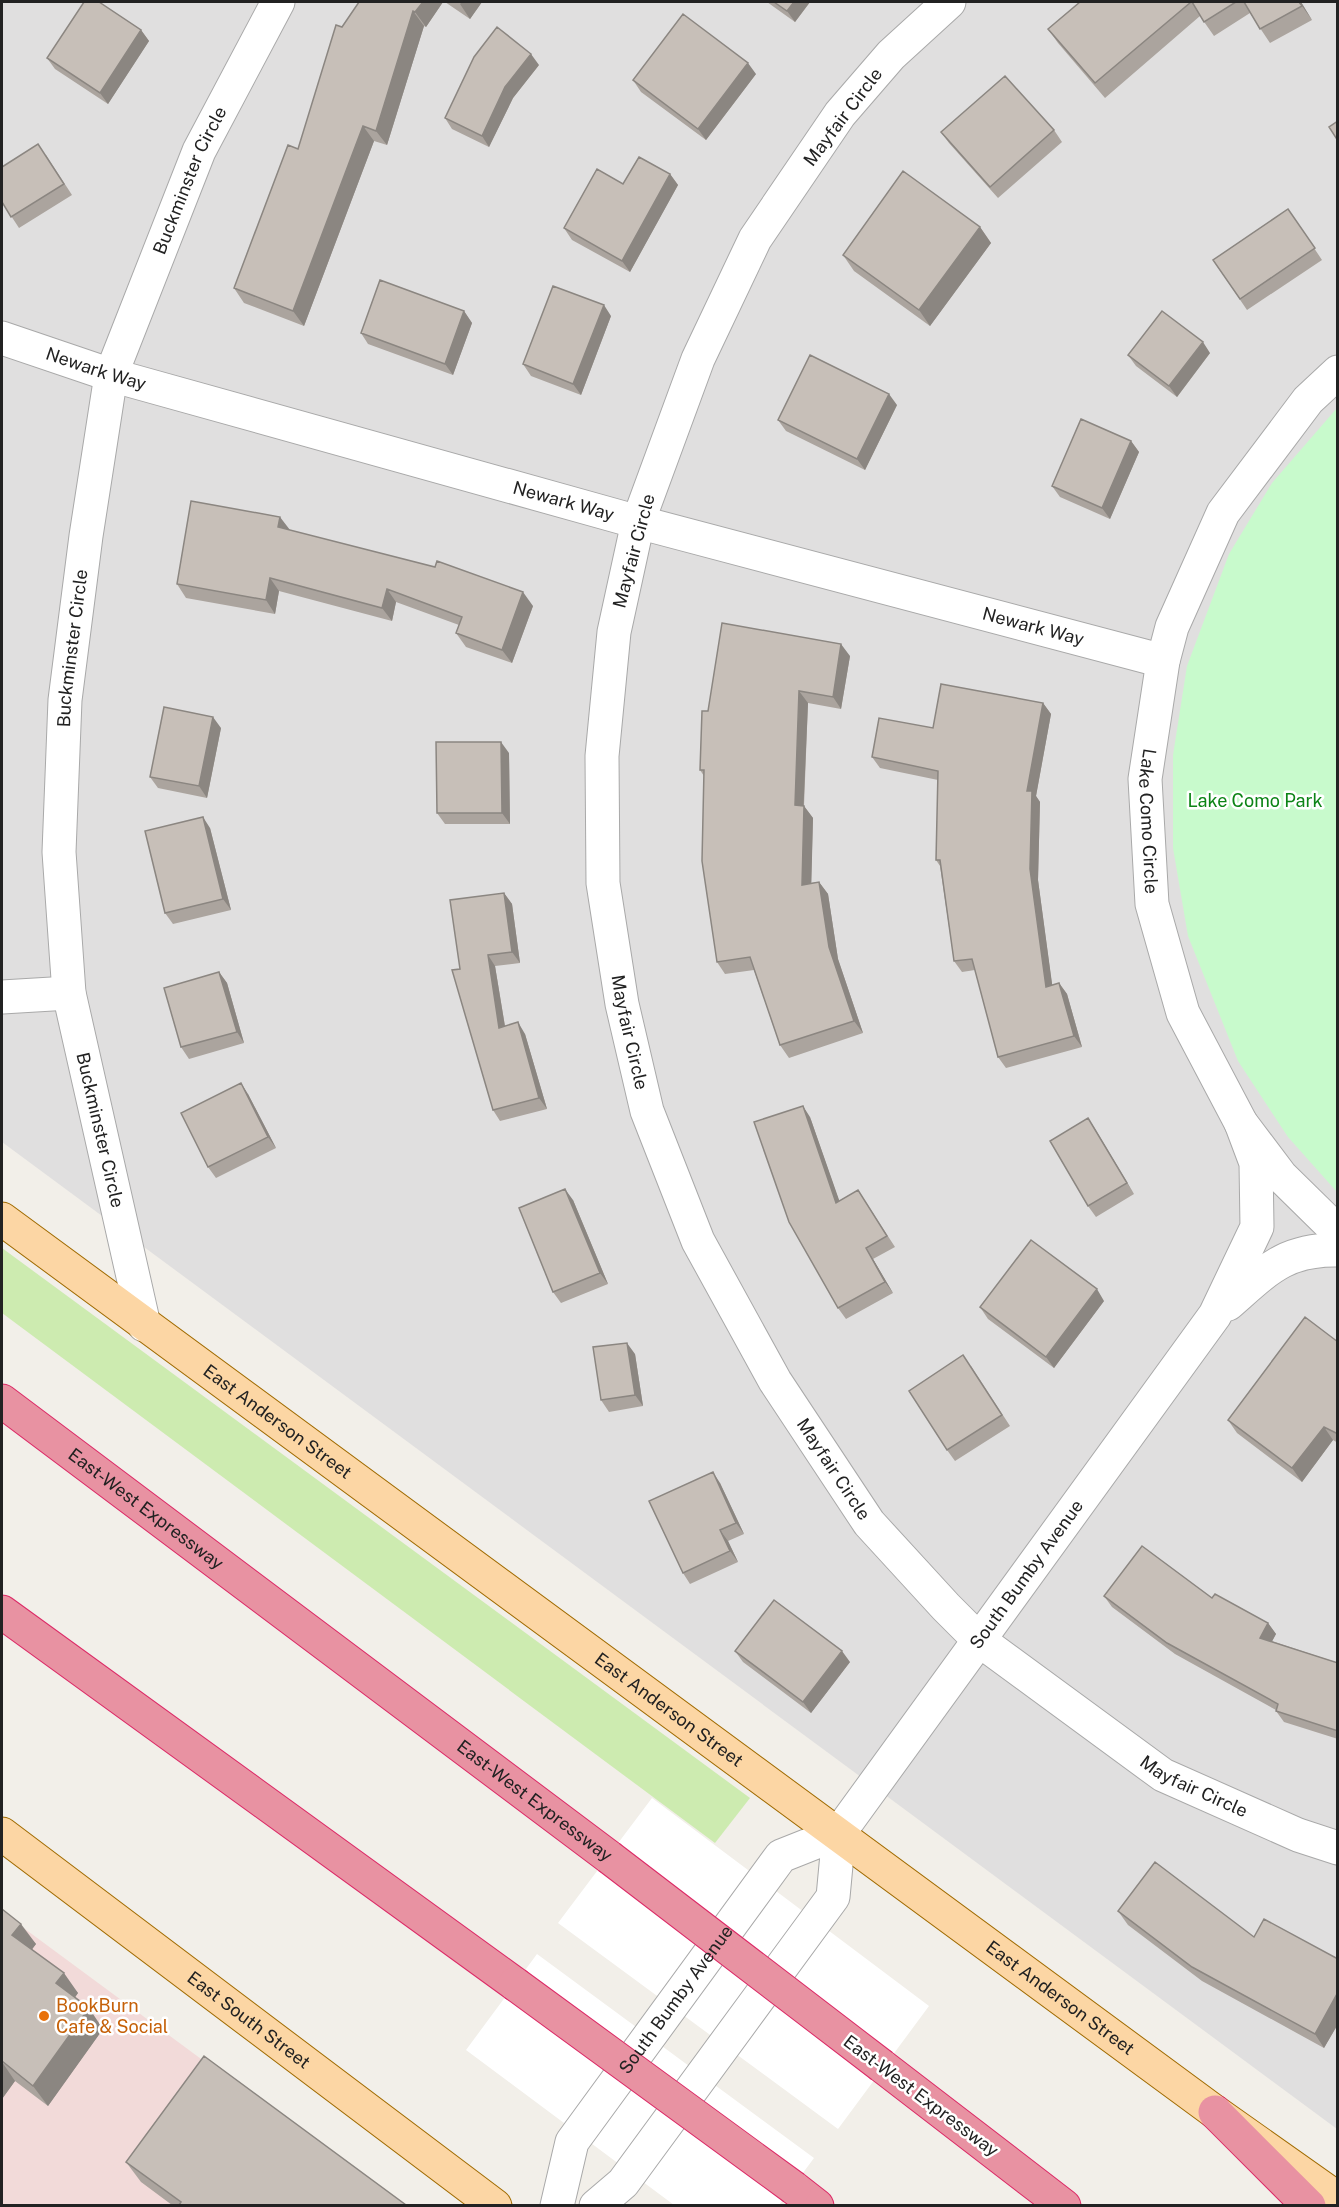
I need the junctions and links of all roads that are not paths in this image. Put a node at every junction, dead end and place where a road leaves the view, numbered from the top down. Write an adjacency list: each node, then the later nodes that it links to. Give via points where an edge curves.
1 (278, 2): 5 (street, Buckminster Circle, via 199,151)
2 (949, 2): 6 (street, Mayfair Circle, via 891,56 840,114 756,239 698,359)
3 (3, 341): 5 (street, Newark Way)
4 (1338, 372): 7 (street, Lake Como Circle, via 1308,400 1223,513 1172,627)
5 (111, 375): 6 (street, Newark Way); 8 (street, Buckminster Circle, via 65,700 59,852)
6 (638, 522): 7 (street, Newark Way); 18 (street, Mayfair Circle, via 614,632 602,756 603,883 622,1004 647,1111 698,1241 775,1381 869,1523)
7 (1163, 661): 10 (street, Lake Como Circle, via 1145,779 1152,904 1183,1014)
8 (69, 993): 9 (street); 15 (street, Buckminster Circle)
9 (2, 997)
10 (1241, 1123): 12 (street, Lake Como Circle, via 1281,1176); 14 (street, South Bumby Avenue, via 1256,1163 1257,1227)
11 (2, 1219): 15 (main road, East Anderson Street)
12 (1338, 1232)
13 (1338, 1250): 14 (street, South Bumby Avenue, via 1312,1250 1272,1266)
14 (1215, 1315): 18 (street, South Bumby Avenue)
15 (144, 1325): 19 (main road, East Anderson Street)
16 (2, 1401): 28 (highway, East-West Expressway, bridge)
17 (2, 1612): 23 (highway, bridge)
18 (979, 1640): 19 (street, South Bumby Avenue); 21 (street, Mayfair Circle, via 1163,1775 1298,1835)
19 (839, 1833): 22 (main road, East Anderson Street); 26 (street, South Bumby Avenue, via 781,1856 572,2142); 27 (street, via 833,1897 623,2183)
20 (2, 1834): 25 (main road, East South Street)
21 (1338, 1848)
22 (1215, 2112): 24 (main road, East Anderson Street); 29 (highway)
23 (805, 2197)
24 (1338, 2199)
25 (495, 2205)
26 (557, 2205)
27 (596, 2205)
28 (1064, 2205)
29 (1309, 2205)

